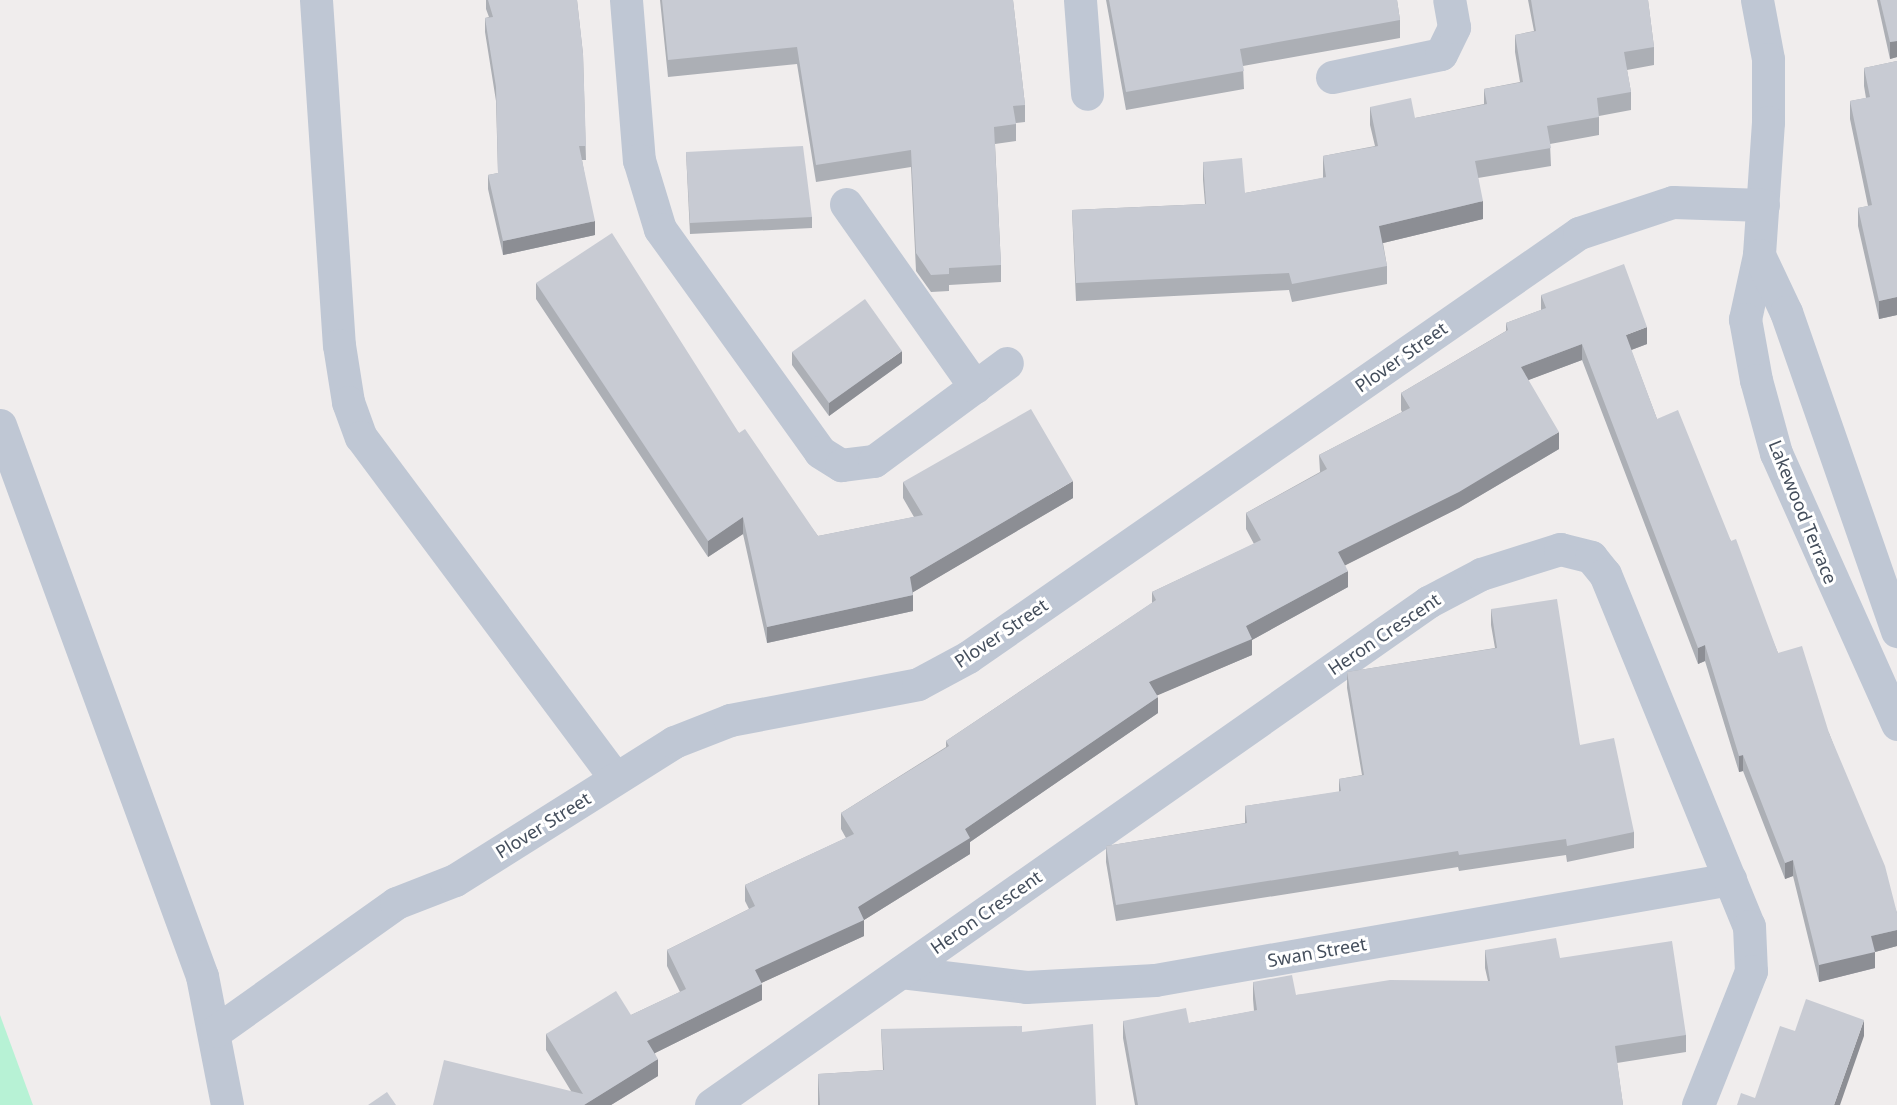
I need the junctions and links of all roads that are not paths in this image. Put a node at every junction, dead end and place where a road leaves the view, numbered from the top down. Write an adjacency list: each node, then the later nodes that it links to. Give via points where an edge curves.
1 (316, 0): 16 (street, via 339,345 348,402 361,437)
2 (626, 0): 12 (street, via 639,160 660,229 820,452 841,465 874,461)
3 (1080, 0): 7 (street)
4 (1449, 0): 6 (street, via 1454,27 1441,54)
5 (1757, 0): 9 (street, Lakewood Terrace, via 1768,59)
6 (1332, 77)
7 (1087, 94)
8 (846, 204): 12 (street)
9 (1763, 205): 10 (street, Lakewood Terrace); 16 (street, Plover Street, via 1673,202 1579,233 968,657 918,684 730,720 674,742)
10 (1759, 255): 14 (street, Lakewood Terrace, via 1786,312); 15 (street, Lakewood Terrace, via 1745,319 1776,453)
11 (1006, 363): 12 (street)
12 (975, 387)
13 (0, 425): 19 (street, via 202,976)
14 (1897, 631)
15 (1897, 724)
16 (615, 778): 19 (street, Plover Street, via 455,880 396,903)
17 (1730, 879): 18 (street, Swan Street, via 1155,980 1026,987); 18 (street, Heron Crescent, via 1605,574 1591,557 1560,549 1481,574 1428,602); 22 (street, Heron Crescent, via 1749,926 1752,971)
18 (901, 972): 21 (street, Heron Crescent)
19 (216, 1031): 20 (street)
20 (227, 1105)
21 (711, 1105)
22 (1698, 1105)

